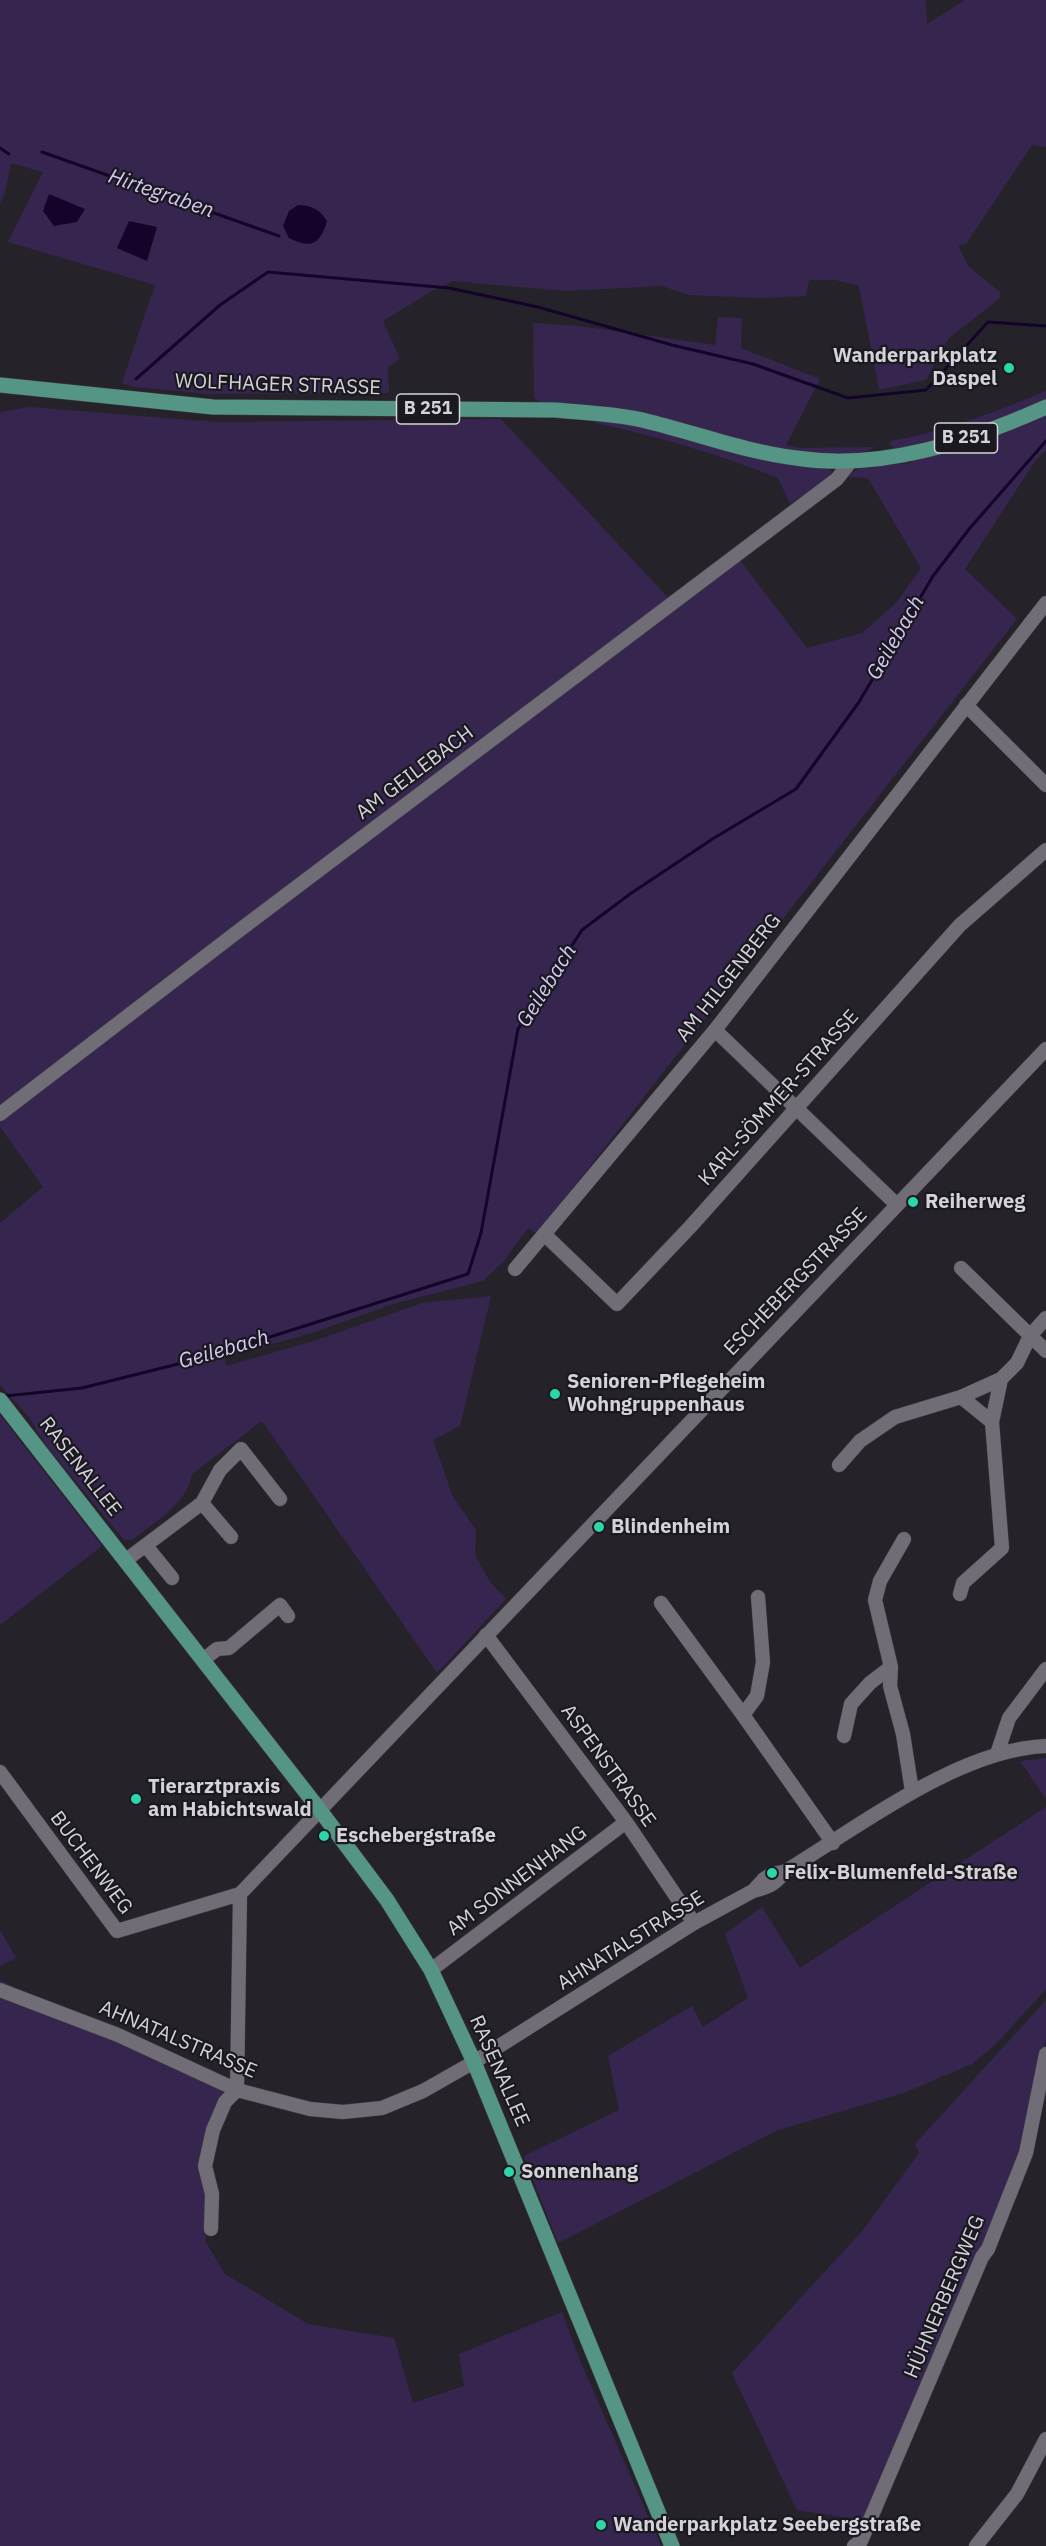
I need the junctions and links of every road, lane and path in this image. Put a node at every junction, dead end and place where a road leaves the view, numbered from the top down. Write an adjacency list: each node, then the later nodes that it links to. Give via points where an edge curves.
1 (0, 385): 3 (main road, WOLFHAGER STRASSE / B 251, via 213,407 555,410 607,414 762,453)
2 (1046, 407): 3 (main road, WOLFHAGER STRASSE / B 251, via 1006,425 921,453)
3 (851, 461): 11 (street, AM GEILEBACH, via 837,479)
4 (1046, 603): 5 (street, AM HILGENBERG)
5 (966, 705): 6 (street); 8 (street, AM HILGENBERG)
6 (1046, 785)
7 (1046, 850): 10 (street, KARL-SÖMMER-STRASSE, via 960,926)
8 (715, 1030): 10 (street); 13 (street, AM HILGENBERG)
9 (1046, 1049): 12 (street, ESCHEBERGSTRASSE)
10 (796, 1107): 12 (street); 13 (street, KARL-SÖMMER-STRASSE, via 617,1304)
11 (0, 1114)
12 (897, 1205): 35 (street, ESCHEBERGSTRASSE)
13 (544, 1234): 15 (street, AM HILGENBERG)
14 (961, 1268): 17 (street)
15 (515, 1269)
16 (1046, 1318): 17 (street)
17 (1030, 1336): 18 (street); 19 (street, via 1017,1363)
18 (1046, 1351)
19 (1000, 1379): 20 (street); 22 (street)
20 (961, 1397): 22 (street); 23 (street, via 895,1417 860,1441)
21 (0, 1400): 29 (main road, RASENALLEE)
22 (992, 1422): 31 (street, via 1002,1548 963,1583)
23 (838, 1465)
24 (280, 1499): 25 (street, via 241,1449 220,1470)
25 (202, 1503): 26 (street); 28 (street)
26 (231, 1537)
27 (904, 1539): 37 (street, via 880,1581 875,1600)
28 (146, 1546): 29 (street); 30 (street)
29 (126, 1560): 36 (main road, RASENALLEE)
30 (172, 1578)
31 (960, 1594)
32 (758, 1597): 39 (street, via 764,1662 757,1696)
33 (661, 1603): 39 (street)
34 (288, 1616): 36 (street, via 280,1605 229,1648 218,1649)
35 (486, 1635): 45 (street, ESCHEBERGSTRASSE); 46 (street, ASPENSTRASSE)
36 (203, 1660): 45 (main road, RASENALLEE)
37 (891, 1667): 40 (street, via 851,1704); 44 (street, via 890,1686)
38 (1046, 1669): 42 (street, via 1009,1718)
39 (743, 1715): 47 (street)
40 (844, 1736)
41 (1046, 1746): 42 (street, AHNATALSTRASSE)
42 (997, 1754): 44 (street, AHNATALSTRASSE)
43 (0, 1772): 48 (street, BUCHENWEG, via 117,1931)
44 (912, 1791): 47 (street, AHNATALSTRASSE)
45 (319, 1809): 48 (street, ESCHEBERGSTRASSE); 50 (main road, RASENALLEE, via 387,1900)
46 (626, 1822): 49 (street, ASPENSTRASSE); 50 (street, AM SONNENHANG)
47 (832, 1843): 49 (street, AHNATALSTRASSE, via 784,1872 769,1887 753,1891)
48 (240, 1894): 54 (street)
49 (694, 1923): 53 (street, AHNATALSTRASSE)
50 (431, 1970): 53 (main road, RASENALLEE)
51 (0, 1990): 54 (street, AHNATALSTRASSE, via 118,2035)
52 (1046, 2054): 58 (street, HÜHNERBERGWEG, via 1026,2153 861,2541)
53 (474, 2062): 54 (street, AHNATALSTRASSE, via 423,2091 382,2108 343,2112 310,2109); 57 (main road, RASENALLEE)
54 (237, 2090): 55 (street, via 225,2102 213,2130 205,2166 212,2194)
55 (211, 2229)
56 (1046, 2439): 59 (street, via 1017,2494)
57 (672, 2546)
58 (854, 2546)
59 (976, 2546)

